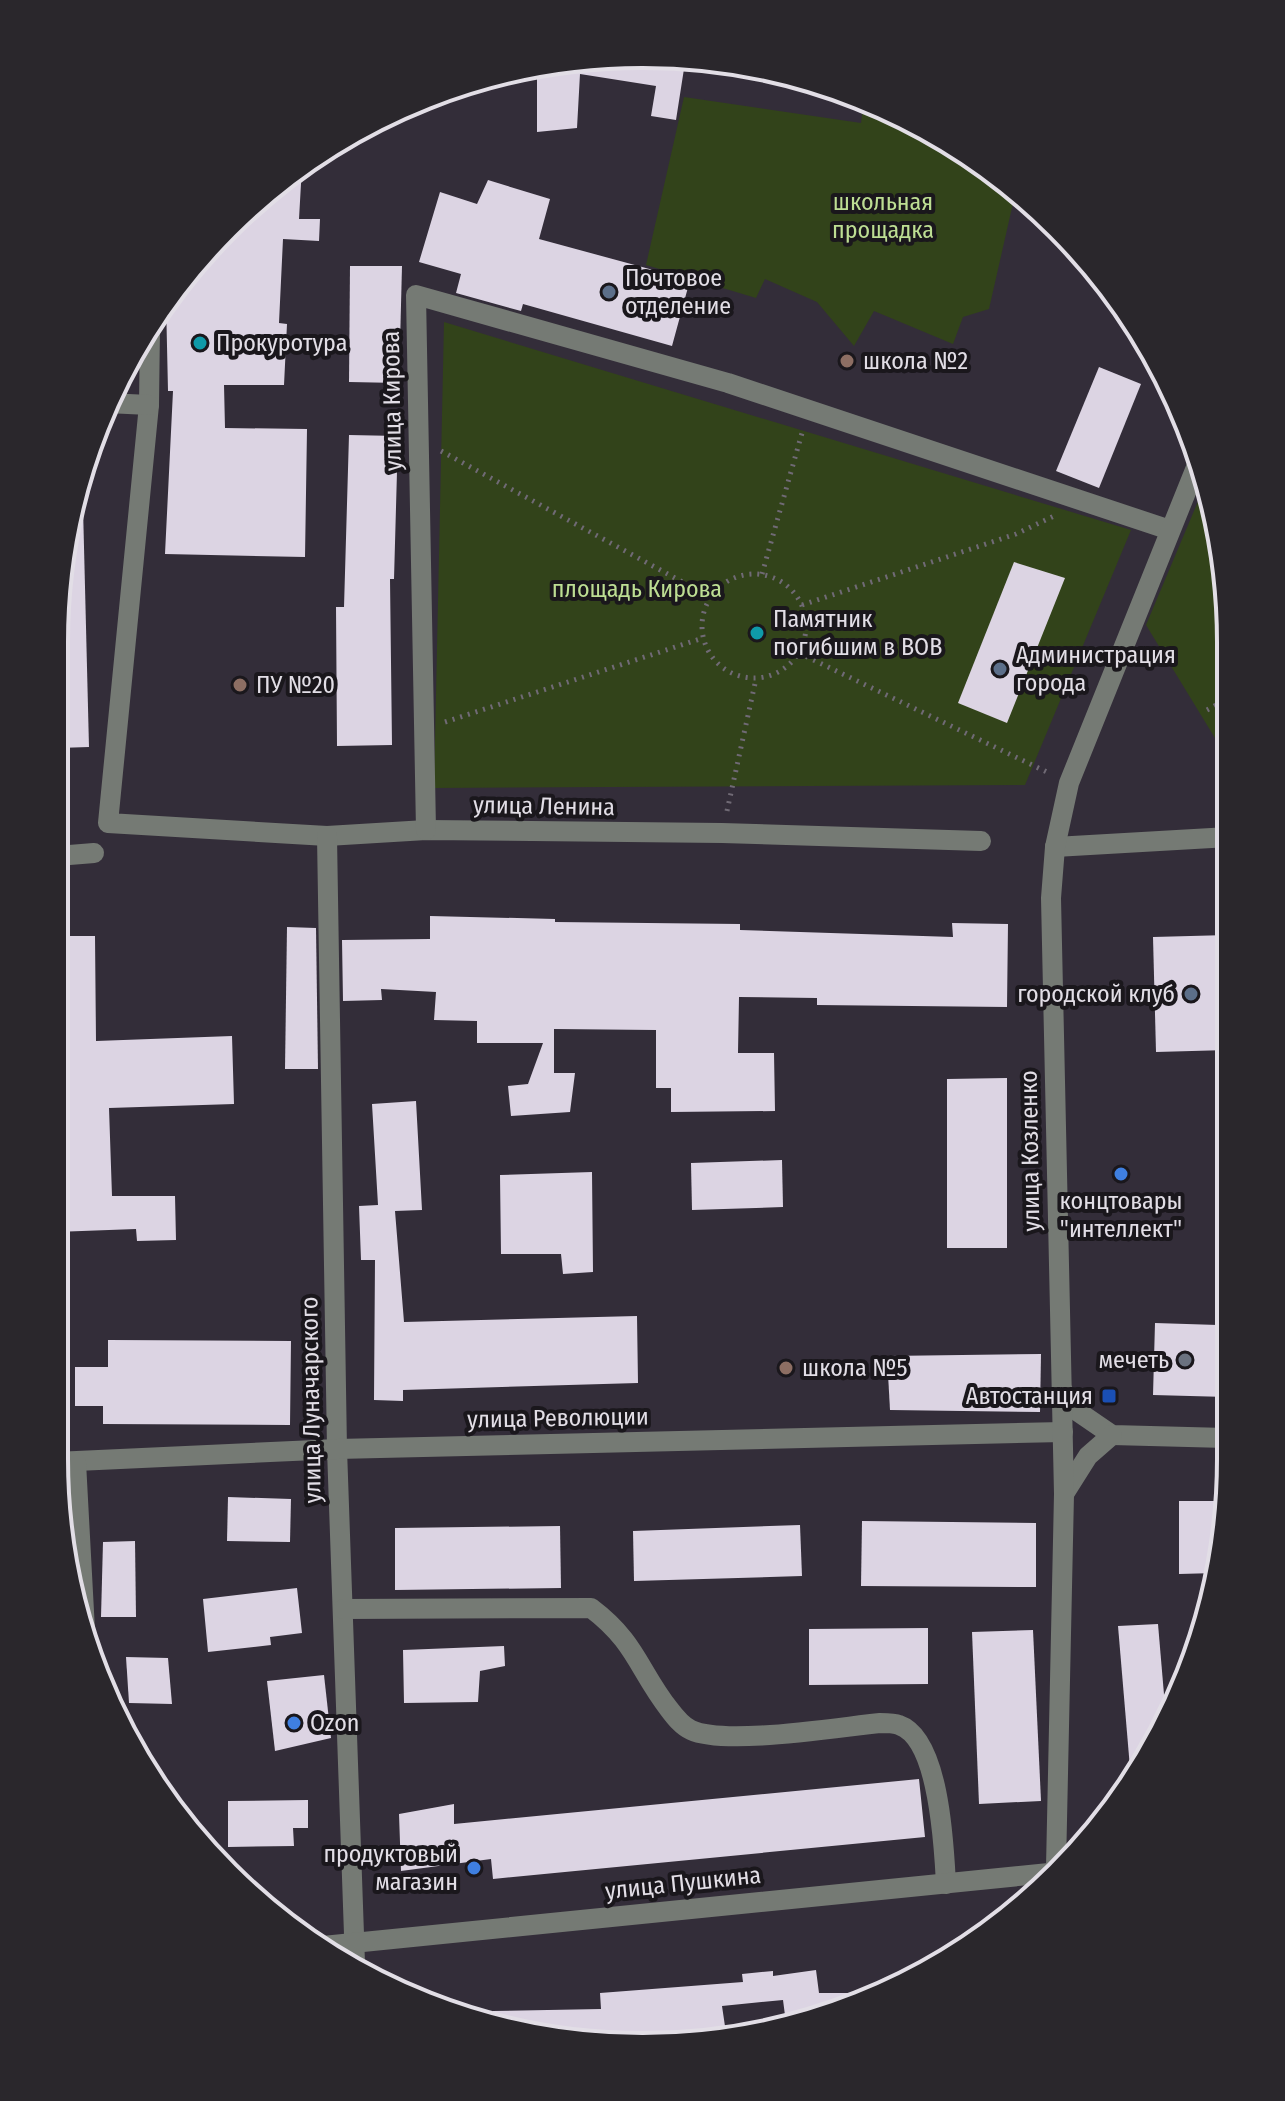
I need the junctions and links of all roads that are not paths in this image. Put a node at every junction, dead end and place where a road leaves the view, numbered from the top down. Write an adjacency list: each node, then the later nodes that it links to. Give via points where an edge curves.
1 (150, 347): 3 (street)
2 (120, 404): 3 (street)
3 (149, 405): 7 (street, улица Ленина, via 108,823)
4 (1192, 477): 5 (street, улица Козленко)
5 (1170, 530): 6 (street, улица Кирова, via 728,383 416,295); 10 (street, улица Козленко, via 1069,783)
6 (426, 830): 7 (street, улица Ленина); 9 (street, улица Ленина)
7 (327, 836): 17 (street, улица Луначарского)
8 (1217, 838): 10 (street)
9 (981, 841)
10 (1055, 847): 13 (street, улица Козленко, via 1051,898)
11 (94, 853): 12 (street)
12 (68, 855)
13 (1061, 1387): 14 (street, улица Козленко); 15 (street, via 1074,1409)
14 (1063, 1432): 17 (street, улица Революции); 20 (street, улица Козленко)
15 (1112, 1435): 16 (street); 20 (street, via 1088,1456)
16 (1217, 1438)
17 (337, 1449): 19 (street, улица Революции); 22 (street, улица Луначарского)
18 (68, 1462): 19 (street, улица Революции)
19 (76, 1462): 21 (street)
20 (1064, 1494): 23 (street, улица Козленко)
21 (83, 1585)
22 (343, 1609): 25 (street, via 591,1608 636,1651 667,1707 692,1731 730,1736 901,1725 914,1737 939,1792); 26 (street, улица Луначарского)
23 (1056, 1857)
24 (1039, 1874): 25 (street, улица Пушкина)
25 (946, 1884): 26 (street, улица Пушкина)
26 (356, 1941): 27 (street, улица Пушкина); 28 (street, улица Луначарского)
27 (336, 1944)
28 (355, 1956)

